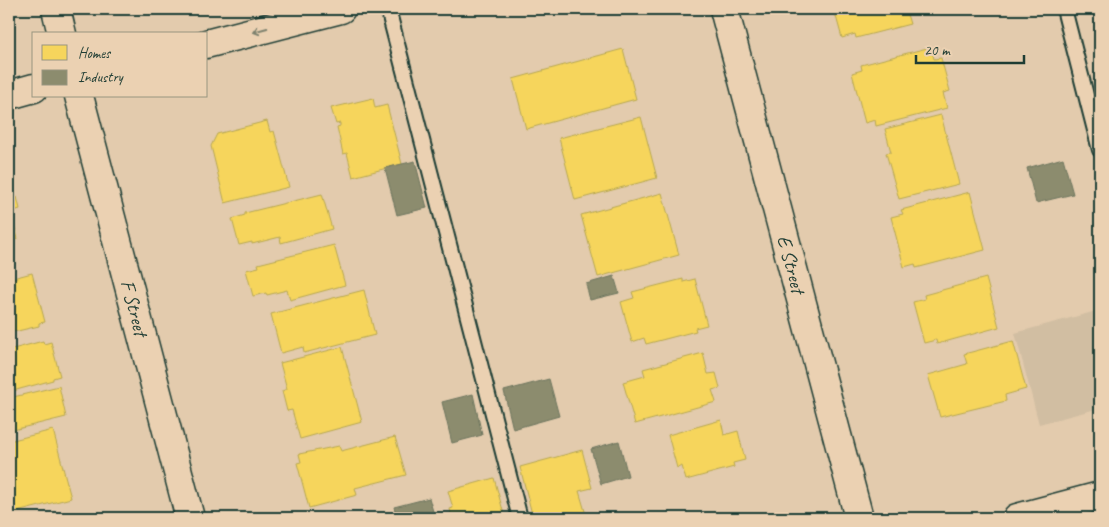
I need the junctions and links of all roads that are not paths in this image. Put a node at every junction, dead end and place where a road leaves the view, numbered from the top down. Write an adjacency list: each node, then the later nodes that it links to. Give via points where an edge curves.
1 (56, 9): 6 (street)
2 (341, 9): 7 (street, one-way to 7)
3 (388, 9): 14 (lane)
4 (724, 9): 15 (street, E Street)
5 (1064, 9): 11 (lane)
6 (62, 32)
7 (208, 43)
8 (32, 89): 9 (street)
9 (9, 95)
10 (80, 98): 13 (street, F Street)
11 (1100, 150)
12 (1100, 496): 16 (street)
13 (190, 518)
14 (520, 518)
15 (859, 518)
16 (1017, 518)

